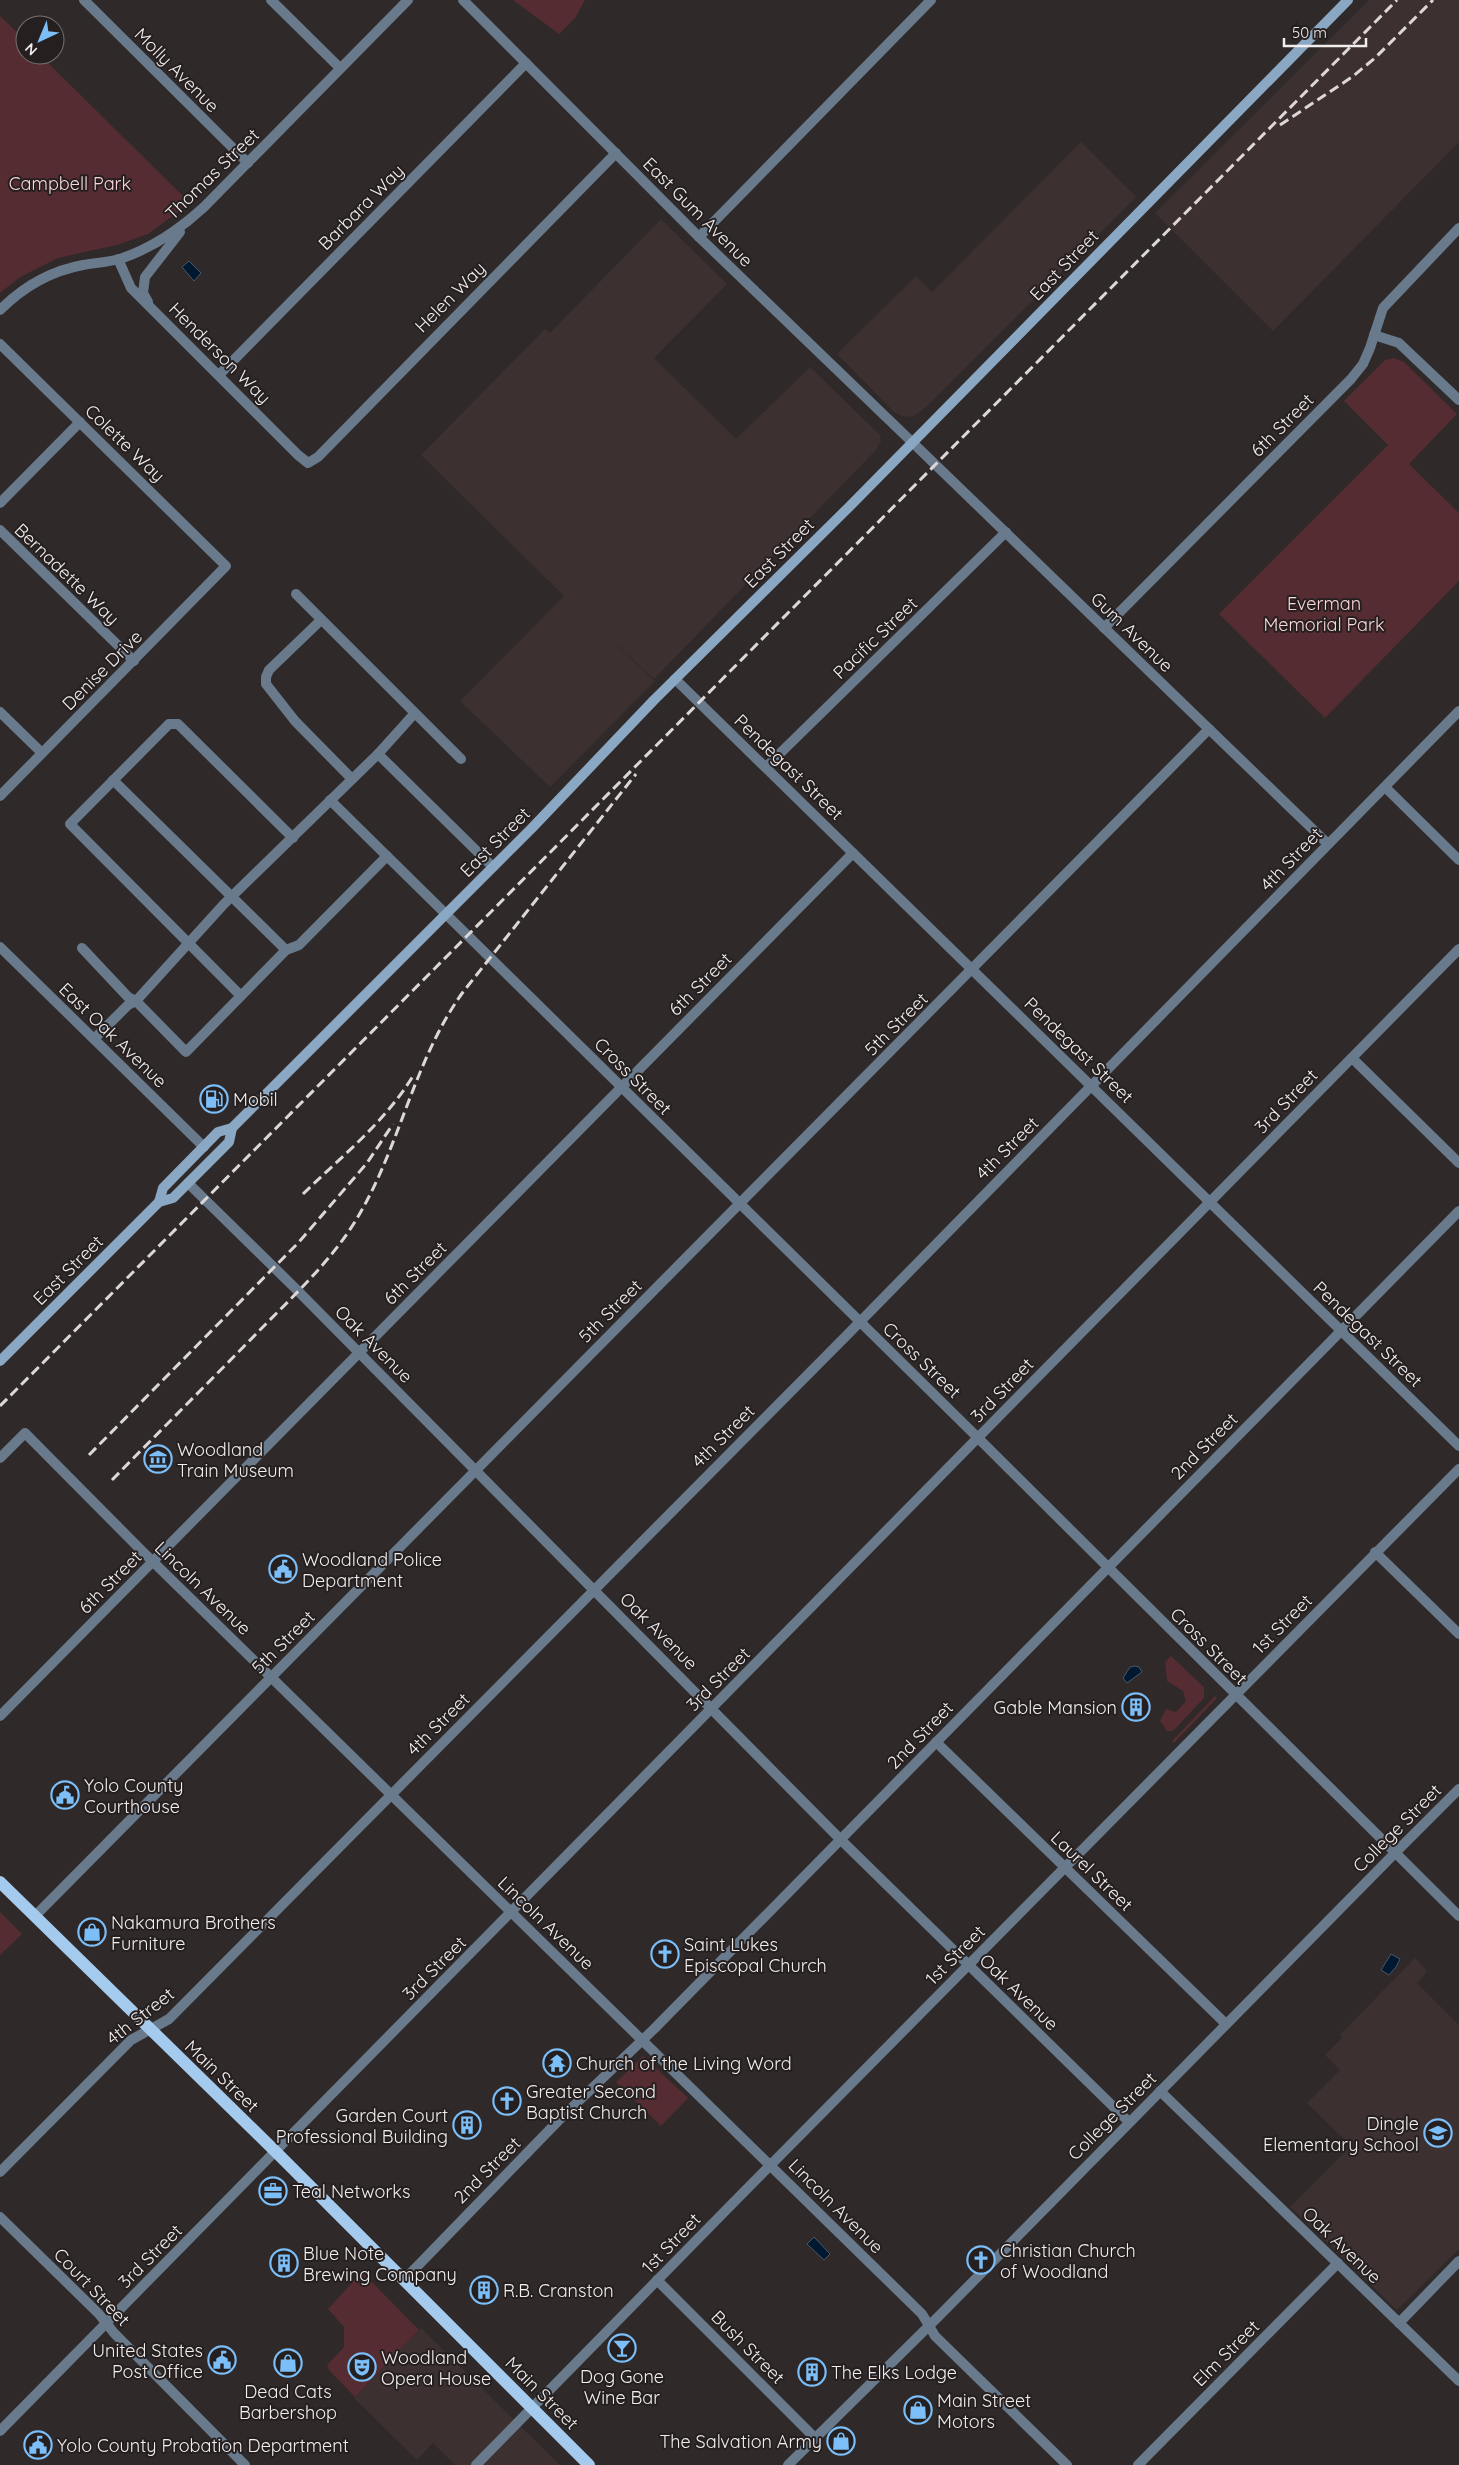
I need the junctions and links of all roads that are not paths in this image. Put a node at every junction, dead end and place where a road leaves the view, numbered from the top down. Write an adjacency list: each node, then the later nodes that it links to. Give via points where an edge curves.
1 (84, 0): 10 (street, Molly Avenue)
2 (271, 0): 8 (street)
3 (408, 0): 8 (street, Thomas Street)
4 (463, 0): 7 (street, East Gum Avenue)
5 (931, 0): 13 (street)
6 (1348, 0): 22 (main road, East Street)
7 (526, 63): 9 (street, East Gum Avenue); 19 (street, Barbara Way)
8 (340, 68): 10 (street, Thomas Street)
9 (616, 153): 13 (street, East Gum Avenue); 23 (street, Helen Way, via 318,457)
10 (248, 163): 11 (street, Thomas Street)
11 (186, 224): 14 (street, Thomas Street, via 156,244); 15 (street, via 145,277 143,293)
12 (1459, 228): 17 (street, 6th Street, via 1390,298)
13 (699, 237): 22 (street, East Gum Avenue)
14 (118, 259): 15 (street, Henderson Way, via 131,288); 16 (street, Thomas Street, via 81,265 49,275 21,291)
15 (150, 307): 19 (street, Henderson Way)
16 (0, 310)
17 (1374, 335): 20 (street, via 1399,343); 30 (street, 6th Street, via 1363,364 1351,379)
18 (0, 344): 21 (street, Colette Way)
19 (220, 375): 23 (street, Henderson Way)
20 (1459, 400)
21 (80, 422): 24 (street); 27 (street, Colette Way)
22 (912, 443): 26 (street, Gum Avenue); 32 (main road, East Street)
23 (308, 463)
24 (0, 503)
25 (0, 530): 31 (street, Bernadette Way)
26 (1006, 532): 30 (street, Gum Avenue); 40 (street, Pacific Street)
27 (226, 566): 31 (street, Denise Drive)
28 (296, 594): 29 (street)
29 (321, 620): 35 (street); 41 (street, via 269,670 266,684 295,721)
30 (1104, 628): 36 (street, Gum Avenue)
31 (134, 661): 37 (street, Denise Drive)
32 (675, 679): 40 (street, Pendegast Street); 51 (main road, East Street)
33 (1459, 711): 43 (street, 4th Street)
34 (0, 712): 37 (street)
35 (414, 714): 38 (street); 39 (street)
36 (1209, 729): 47 (street, Gum Avenue); 59 (street, 5th Street)
37 (42, 753): 44 (street, Denise Drive)
38 (378, 754): 41 (street); 51 (street)
39 (461, 759)
40 (766, 767): 48 (street, Pendegast Street)
41 (352, 779): 45 (street)
42 (113, 780): 46 (street, via 169,724 178,724); 52 (street); 54 (street, via 70,824)
43 (1385, 787): 47 (street, 4th Street); 50 (street)
44 (0, 796)
45 (330, 800): 46 (street); 49 (street, Cross Street)
46 (292, 838): 52 (street)
47 (1328, 844): 64 (street, 4th Street)
48 (853, 853): 59 (street, Pendegast Street); 65 (street, 6th Street)
49 (387, 856): 53 (street, Cross Street); 58 (street, via 299,945)
50 (1459, 860)
51 (493, 867): 53 (main road, East Street)
52 (232, 898): 54 (street); 58 (street)
53 (446, 914): 65 (street, Cross Street); 66 (main road, East Street)
54 (187, 942): 60 (street); 61 (street)
55 (0, 947): 62 (street, East Oak Avenue)
56 (82, 948): 61 (street, via 128,997)
57 (1459, 949): 63 (street, 3rd Street)
58 (286, 950): 60 (street)
59 (973, 970): 64 (street, Pendegast Street); 72 (street, 5th Street)
60 (241, 996): 61 (street, via 186,1052)
61 (136, 1001): 62 (street)
62 (94, 1039): 67 (street, East Oak Avenue)
63 (1352, 1058): 68 (street); 71 (street, 3rd Street)
64 (1092, 1086): 71 (street, Pendegast Street); 74 (street, 4th Street)
65 (621, 1087): 72 (street, Cross Street); 76 (street, 6th Street)
66 (232, 1128): 67 (main road, East Street, via 218,1132); 69 (main road, East Street, via 229,1142)
67 (204, 1147): 70 (main road, East Street, via 163,1188)
68 (1459, 1163)
69 (188, 1183): 70 (main road, East Street, via 173,1198); 76 (street, Oak Avenue)
70 (159, 1202): 77 (main road, East Street)
71 (1210, 1202): 75 (street, Pendegast Street); 78 (street, 3rd Street)
72 (740, 1204): 74 (street, Cross Street); 82 (street, 5th Street)
73 (1459, 1211): 75 (street, 2nd Street)
74 (860, 1322): 78 (street, Cross Street); 86 (street, 4th Street)
75 (1341, 1330): 79 (street, Pendegast Street); 85 (street, 2nd Street)
76 (359, 1352): 82 (street, Oak Avenue); 84 (street, 6th Street)
77 (2, 1355)
78 (978, 1438): 85 (street, Cross Street); 90 (street, 3rd Street)
79 (1459, 1446)
80 (0, 1458): 84 (street, Lincoln Avenue, via 25,1433)
81 (1459, 1469): 83 (street, 1st Street)
82 (476, 1470): 86 (street, Oak Avenue); 88 (street, 5th Street)
83 (1376, 1552): 87 (street); 89 (street, 1st Street)
84 (153, 1562): 88 (street, Lincoln Avenue); 91 (street, 6th Street)
85 (1107, 1568): 89 (street, Cross Street); 92 (street, 2nd Street)
86 (594, 1589): 90 (street, Oak Avenue); 94 (street, 4th Street)
87 (1459, 1634)
88 (272, 1676): 94 (street, Lincoln Avenue); 100 (street, 5th Street)
89 (1235, 1695): 96 (street, Cross Street); 97 (street, 1st Street)
90 (712, 1708): 95 (street, Oak Avenue); 99 (street, 3rd Street)
91 (0, 1716)
92 (936, 1742): 95 (street, 2nd Street); 97 (street, Laurel Street)
93 (1459, 1789): 96 (street, College Street)
94 (391, 1794): 99 (street, Lincoln Avenue); 104 (street, 4th Street, via 169,2019)
95 (840, 1840): 102 (street, Oak Avenue); 105 (street, 2nd Street)
96 (1396, 1852): 101 (street, Cross Street); 103 (street, College Street)
97 (1065, 1867): 102 (street, 1st Street); 103 (street, Laurel Street)
98 (0, 1882): 100 (main road, Main Street)
99 (512, 1912): 105 (street, Lincoln Avenue); 108 (street, 3rd Street)
100 (35, 1916): 104 (main road, Main Street)
101 (1459, 1916)
102 (968, 1965): 107 (street, Oak Avenue); 109 (street, 1st Street)
103 (1226, 2024): 106 (street, College Street)
104 (149, 2029): 108 (main road, Main Street); 110 (street, 4th Street, via 131,2040)
105 (643, 2040): 109 (street, Lincoln Avenue); 114 (street, 2nd Street, via 561,2118)
106 (1160, 2090): 107 (street, College Street); 113 (street, Oak Avenue)
107 (1129, 2122): 118 (street, College Street)
108 (276, 2152): 114 (main road, Main Street); 116 (street, 3rd Street)
109 (771, 2165): 115 (street, 1st Street); 118 (street, Lincoln Avenue, via 922,2314)
110 (0, 2172)
111 (0, 2217): 116 (street, Court Street)
112 (1459, 2262): 117 (street)
113 (1338, 2263): 117 (street, Oak Avenue); 128 (street, Elm Street)
114 (404, 2280): 120 (main road, Main Street)
115 (657, 2280): 120 (street, 1st Street); 122 (street, Bush Street)
116 (106, 2323): 121 (street, 3rd Street); 123 (street, Court Street)
117 (1400, 2323): 119 (street, Oak Avenue)
118 (929, 2325): 122 (street, College Street); 127 (street, Lincoln Avenue, via 935,2336)
119 (1459, 2382)
120 (532, 2408): 124 (street, 1st Street); 125 (main road, Main Street)
121 (0, 2431)
122 (815, 2438): 126 (street, College Street)
123 (245, 2465)
124 (476, 2465)
125 (589, 2465)
126 (788, 2465)
127 (1067, 2465)
128 (1138, 2465)

